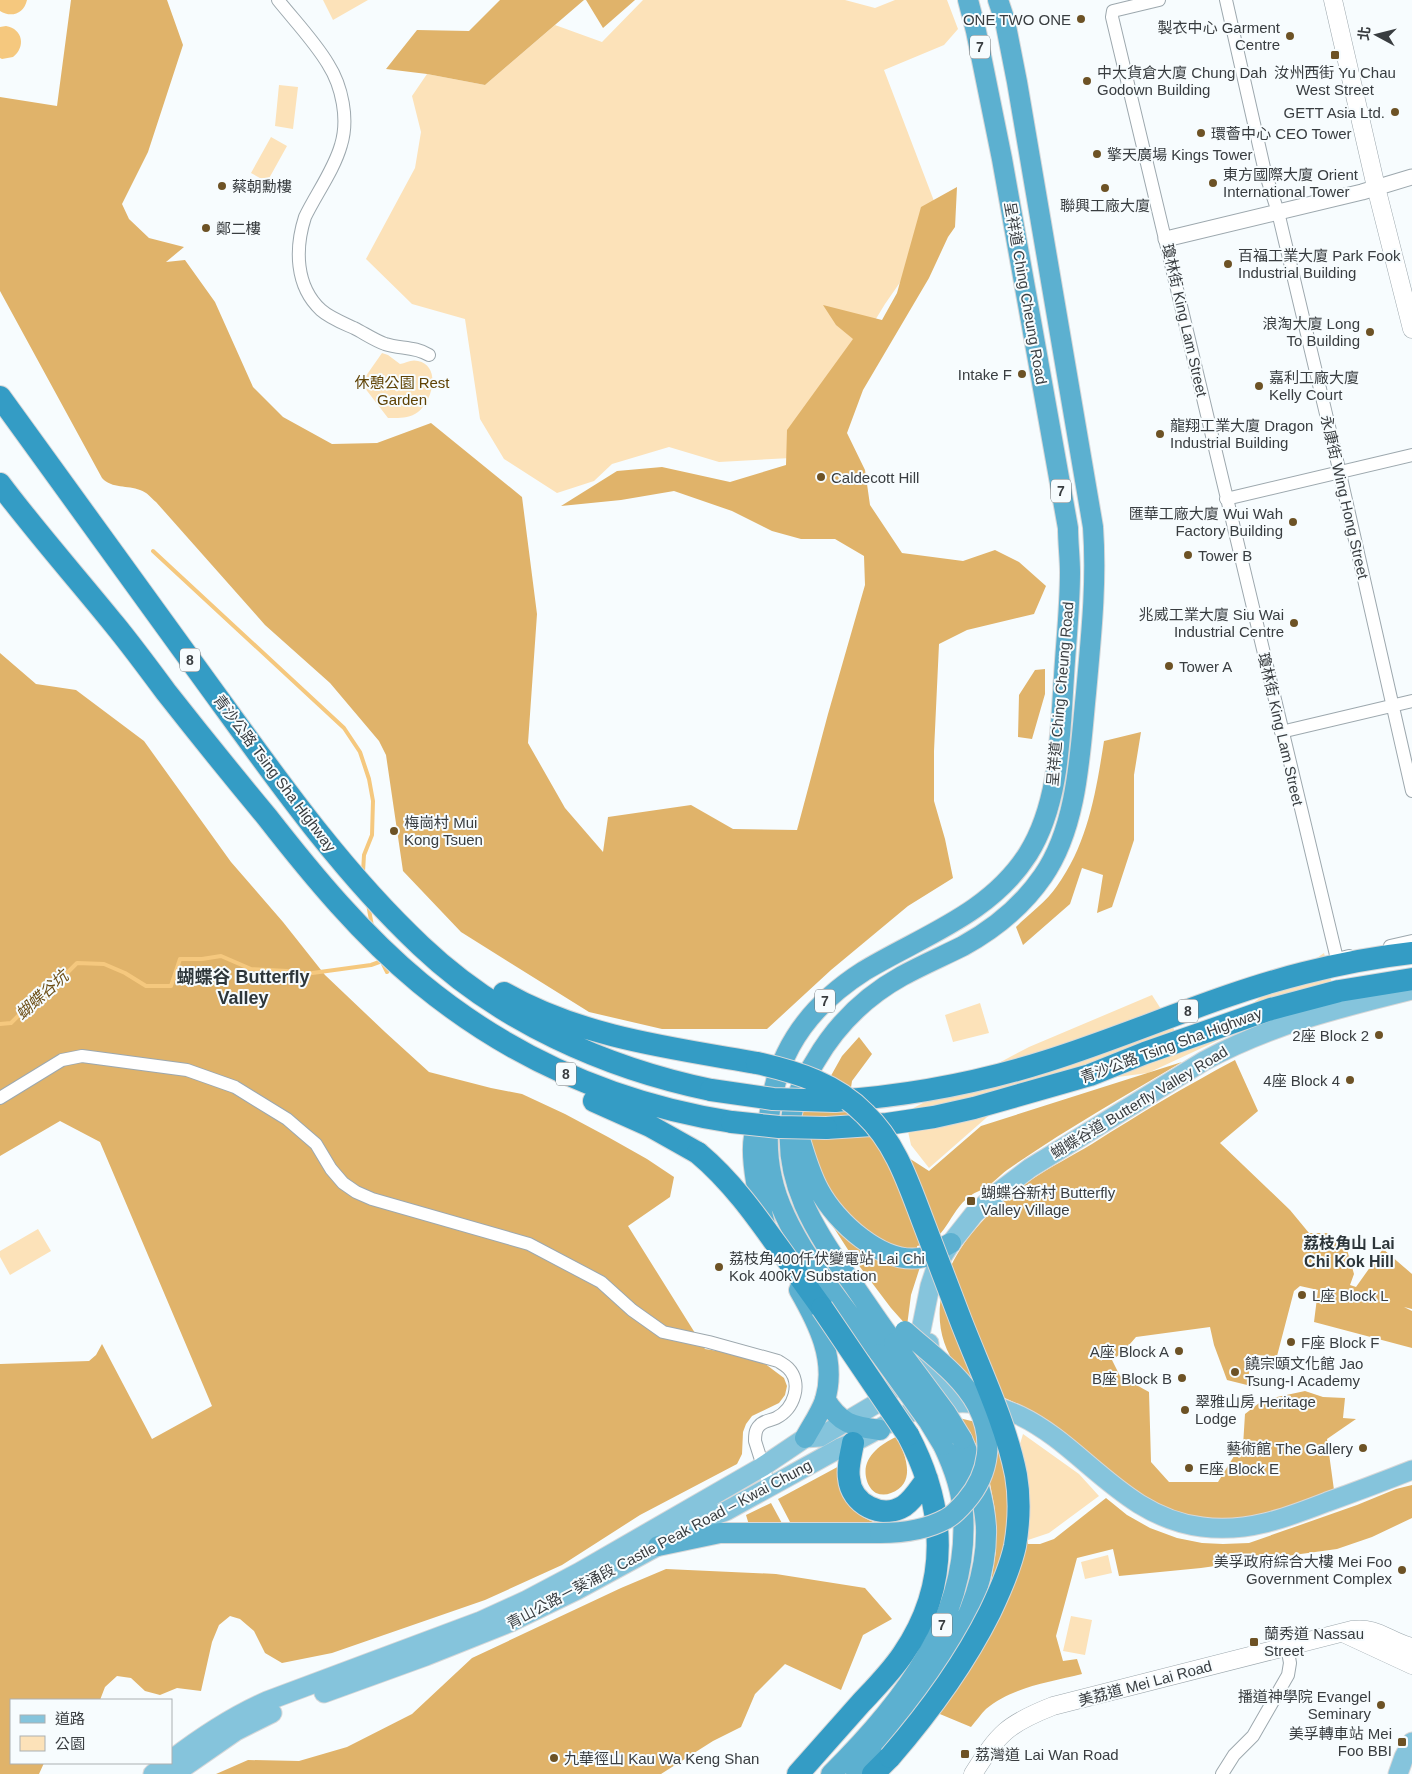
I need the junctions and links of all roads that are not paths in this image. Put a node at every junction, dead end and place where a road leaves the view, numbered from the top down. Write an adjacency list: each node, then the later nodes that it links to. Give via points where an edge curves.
1 (278, 0): 12 (street, via 328,64 344,110 341,146 301,228 298,250 304,283 322,311 385,344 420,349)
2 (968, 0): 30 (highway, 呈祥道 Ching Cheung Road / 7, via 1004,167 1068,528 1067,629 1052,793 1029,853 998,890 956,921 850,980 812,1014 793,1040 783,1061)
3 (998, 0): 29 (highway, 呈祥道 Ching Cheung Road / 7, bridge, via 1018,82 1093,527 1092,626 1071,806 1051,863 1027,896 1001,921 976,938 902,976 858,1007 836,1030 815,1061)
4 (1226, 0): 9 (street, 永康街 Wing Hong Street, via 1265,172)
5 (1333, 0): 8 (main road)
6 (1152, 1): 10 (street, 瓊林街 King Lam Street, via 1113,11 1112,14)
7 (1412, 177): 8 (street)
8 (1376, 187): 9 (street); 11 (main road)
9 (1278, 212): 10 (street); 15 (street, 永康街 Wing Hong Street)
10 (1166, 239): 17 (street, 瓊林街 King Lam Street)
11 (1412, 329)
12 (429, 355)
13 (0, 396): 23 (highway, 青沙公路 Tsing Sha Highway / 8, via 300,811 374,898)
14 (1412, 455): 15 (street)
15 (1340, 471): 17 (street); 19 (street, 永康街 Wing Hong Street)
16 (0, 484): 26 (highway, 青沙公路 Tsing Sha Highway / 8, via 115,625 213,753 337,903)
17 (1226, 499): 20 (street, 瓊林街 King Lam Street)
18 (1412, 701): 19 (street)
19 (1392, 706): 20 (street); 21 (street, 永康街 Wing Hong Street)
20 (1282, 732): 22 (street, 瓊林街 King Lam Street, via 1337,959)
21 (1412, 791)
22 (1412, 941)
23 (422, 947): 24 (highway, 青沙公路 Tsing Sha Highway / 8, bridge, via 479,992 531,1024 607,1060 688,1086 742,1096 802,1101 881,1097 993,1076 1046,1062 1303,973); 57 (highway, bridge, via 508,995 583,1027 778,1068 813,1079 855,1104 890,1146 910,1187 1005,1436 1016,1477 1018,1512 1011,1563 983,1626 927,1714)
24 (1412, 953)
25 (1412, 979): 26 (highway, 青沙公路 Tsing Sha Highway / 8, bridge, via 1339,990 1271,1009 1090,1075 974,1108 887,1124 826,1128 732,1122 626,1098 556,1070 507,1044)
26 (418, 982): 42 (highway, bridge, via 471,1028 521,1062 570,1090 667,1135 698,1153 722,1174 749,1206 892,1409 921,1459)
27 (1412, 990): 31 (main road, 蝴蝶谷道 Butterfly Valley Road, via 1291,1022 1210,1057 1015,1178 974,1214)
28 (0, 1098): 40 (street, via 62,1060 82,1056 187,1070 235,1087 300,1129 316,1144 339,1179 356,1192 529,1244 601,1282 663,1332 778,1361 787,1367 796,1383 793,1401 781,1415 766,1420 758,1427 755,1442)
29 (792, 1114): 31 (highway, via 824,1199 840,1219 866,1240 884,1252 919,1258); 33 (highway, 呈祥道 Ching Cheung Road / 7, via 791,1152 805,1209)
30 (768, 1121): 33 (highway, 呈祥道 Ching Cheung Road / 7, via 767,1148 772,1179 787,1219 820,1272); 34 (highway, via 756,1131 752,1146 758,1199 768,1233 818,1326 826,1349 829,1365)
31 (951, 1242): 32 (main road, 蝴蝶谷道 Butterfly Valley Road, via 937,1265)
32 (927, 1298): 35 (main road, via 929,1351 934,1371 943,1384); 37 (main road, 青山公路－葵涌段 Castle Peak Road – Kwai Chung, via 919,1340 906,1372)
33 (893, 1343): 39 (highway, 呈祥道 Ching Cheung Road / 7, bridge, via 929,1422); 44 (highway, bridge, via 955,1377 969,1393 984,1422 988,1439 985,1468 970,1497 955,1513 923,1529 880,1533 720,1533)
34 (825, 1399): 37 (highway); 38 (highway)
35 (977, 1403): 36 (main road, via 929,1406); 41 (main road, via 1013,1412 1038,1424 1138,1505 1172,1521 1202,1528 1270,1523)
36 (880, 1430): 37 (highway, via 859,1427)
37 (850, 1433): 38 (main road, 青山公路－葵涌段 Castle Peak Road – Kwai Chung); 42 (highway, via 850,1486 868,1507 880,1511 900,1508 916,1495); 43 (main road, 青山公路－葵涌段 Castle Peak Road – Kwai Chung, via 840,1448)
38 (805, 1438): 40 (main road, 青山公路－葵涌段 Castle Peak Road – Kwai Chung)
39 (953, 1442): 55 (highway, 呈祥道 Ching Cheung Road / 7, via 954,1472 963,1513 963,1548 957,1587 935,1641 915,1674 878,1725); 56 (highway, 呈祥道 Ching Cheung Road / 7, via 978,1481 985,1513 986,1546 978,1585 965,1620 927,1688)
40 (762, 1467): 43 (street); 50 (main road, 青山公路－葵涌段 Castle Peak Road – Kwai Chung, via 536,1596 481,1621 267,1700 211,1731)
41 (1412, 1470)
42 (927, 1479): 54 (highway, via 934,1501 938,1538 936,1576 923,1617 892,1669)
43 (770, 1488): 44 (main road, 青山公路－葵涌段 Castle Peak Road – Kwai Chung, via 726,1511 696,1522)
44 (658, 1546): 53 (main road, 青山公路－葵涌段 Castle Peak Road – Kwai Chung, via 512,1622 267,1714 236,1731)
45 (1343, 1633): 46 (main road, 美荔道 Mei Lai Road); 47 (main road, 美荔道 Mei Lai Road, via 1362,1628 1377,1631); 48 (main road)
46 (1287, 1646): 58 (main road, 美荔道 Mei Lai Road, via 1053,1706 1026,1716 994,1741); 59 (street, via 1288,1675 1252,1736)
47 (1412, 1647)
48 (1412, 1665)
49 (1412, 1742): 60 (main road)
50 (172, 1759)
51 (167, 1764): 52 (main road)
52 (154, 1774)
53 (174, 1774)
54 (798, 1774)
55 (831, 1774)
56 (856, 1774)
57 (873, 1774)
58 (973, 1774)
59 (1222, 1774)
60 (1398, 1774)

